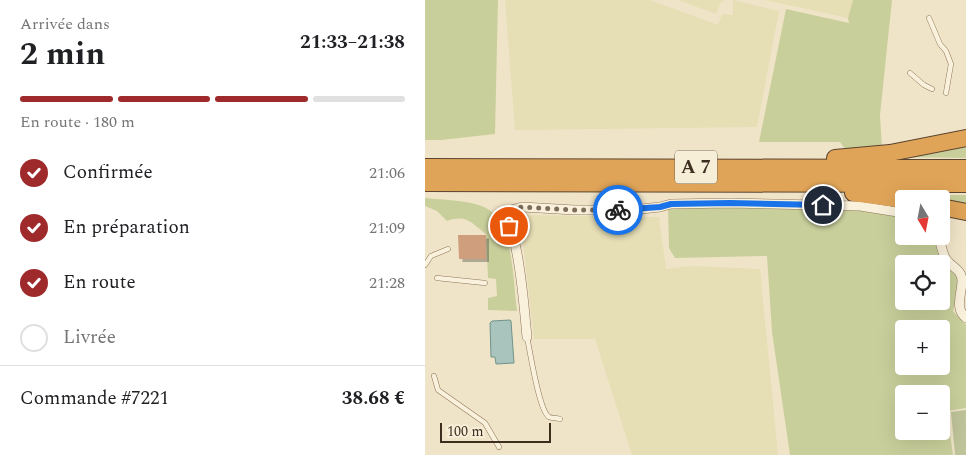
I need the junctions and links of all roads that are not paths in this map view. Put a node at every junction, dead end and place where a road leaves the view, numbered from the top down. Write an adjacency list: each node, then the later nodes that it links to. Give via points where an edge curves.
1 (929, 18): 4 (lane, via 951,64)
2 (910, 74): 3 (lane)
3 (932, 89)
4 (946, 92)
5 (966, 138): 7 (highway, via 890,153)
6 (425, 166): 7 (highway, A 7)
7 (762, 168): 8 (highway, A 7)
8 (966, 168)
9 (425, 183): 10 (highway, A 7)
10 (762, 184): 11 (highway, A 7); 12 (highway)
11 (966, 184)
12 (895, 199)
13 (895, 212): 22 (street, via 860,206 730,203 671,204 632,210 522,207 511,210 509,226 519,265)
14 (966, 212): 15 (highway)
15 (950, 213)
16 (941, 245): 21 (street, via 945,258 960,271 959,306)
17 (448, 249): 18 (lane, via 431,256)
18 (425, 265)
19 (437, 278): 20 (lane)
20 (485, 283)
21 (966, 318)
22 (527, 337): 24 (lane, via 544,412 549,417)
23 (434, 376): 25 (lane, via 438,390 485,423)
24 (560, 418)
25 (499, 447)

